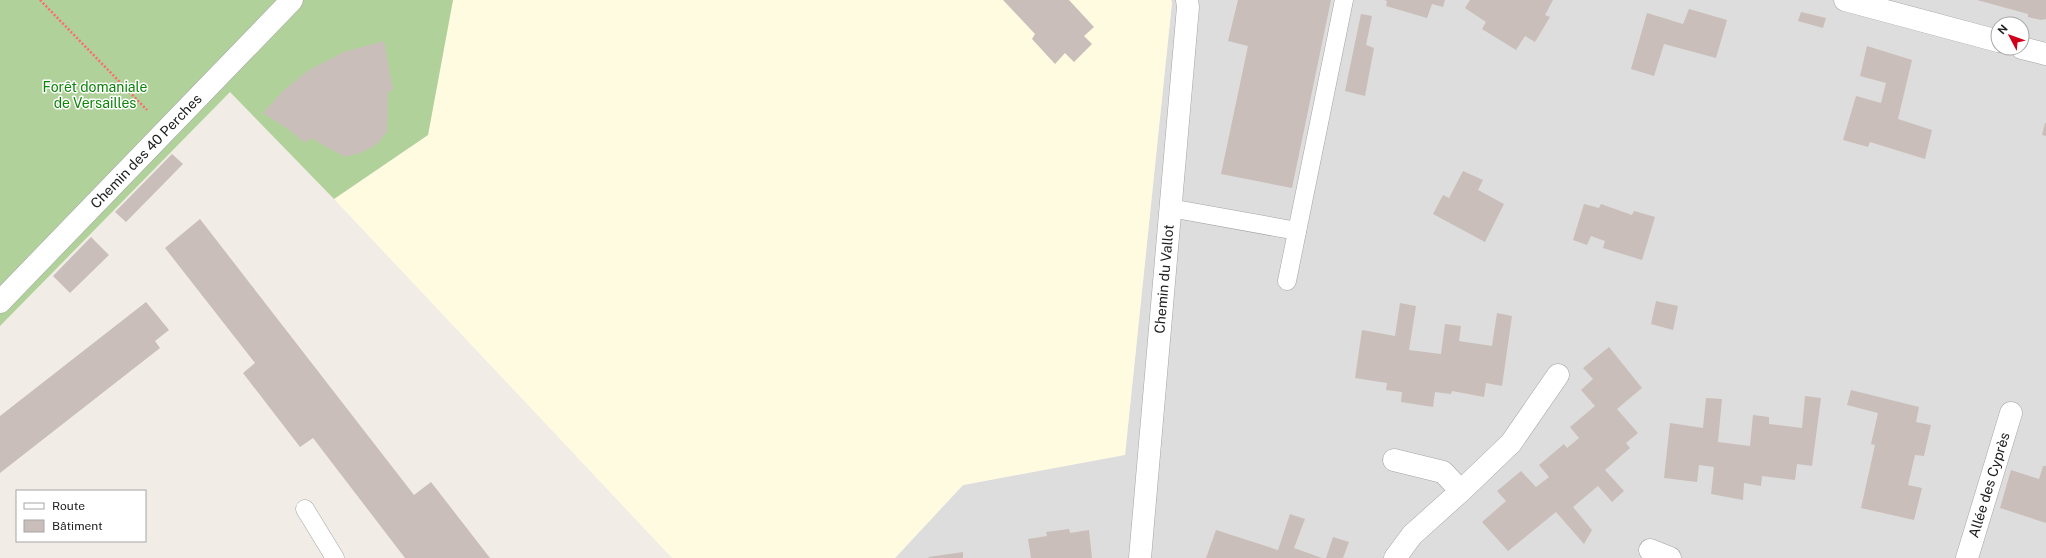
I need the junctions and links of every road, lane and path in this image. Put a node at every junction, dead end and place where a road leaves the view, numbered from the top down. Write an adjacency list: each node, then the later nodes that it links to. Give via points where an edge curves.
1 (40, 0): 9 (path)
2 (292, 0): 9 (street, Chemin des 40 Perches)
3 (1187, 0): 10 (street, Chemin du Vallot)
4 (1344, 0): 11 (lane)
5 (1845, 0): 6 (street)
6 (1990, 39)
7 (2030, 50): 8 (street)
8 (2046, 54)
9 (166, 130): 13 (street, Chemin des 40 Perches)
10 (1170, 208): 11 (lane); 21 (street, Chemin du Vallot)
11 (1297, 231): 12 (lane)
12 (1287, 281)
13 (0, 302)
14 (1558, 375): 17 (street, via 1511,443)
15 (2011, 413): 24 (street, Allée des Cyprès)
16 (1394, 460): 17 (street, via 1443,472)
17 (1461, 491): 22 (street, via 1412,535)
18 (305, 509): 20 (lane)
19 (1650, 550): 23 (street)
20 (335, 558)
21 (1140, 558)
22 (1395, 558)
23 (1670, 558)
24 (1968, 558)

